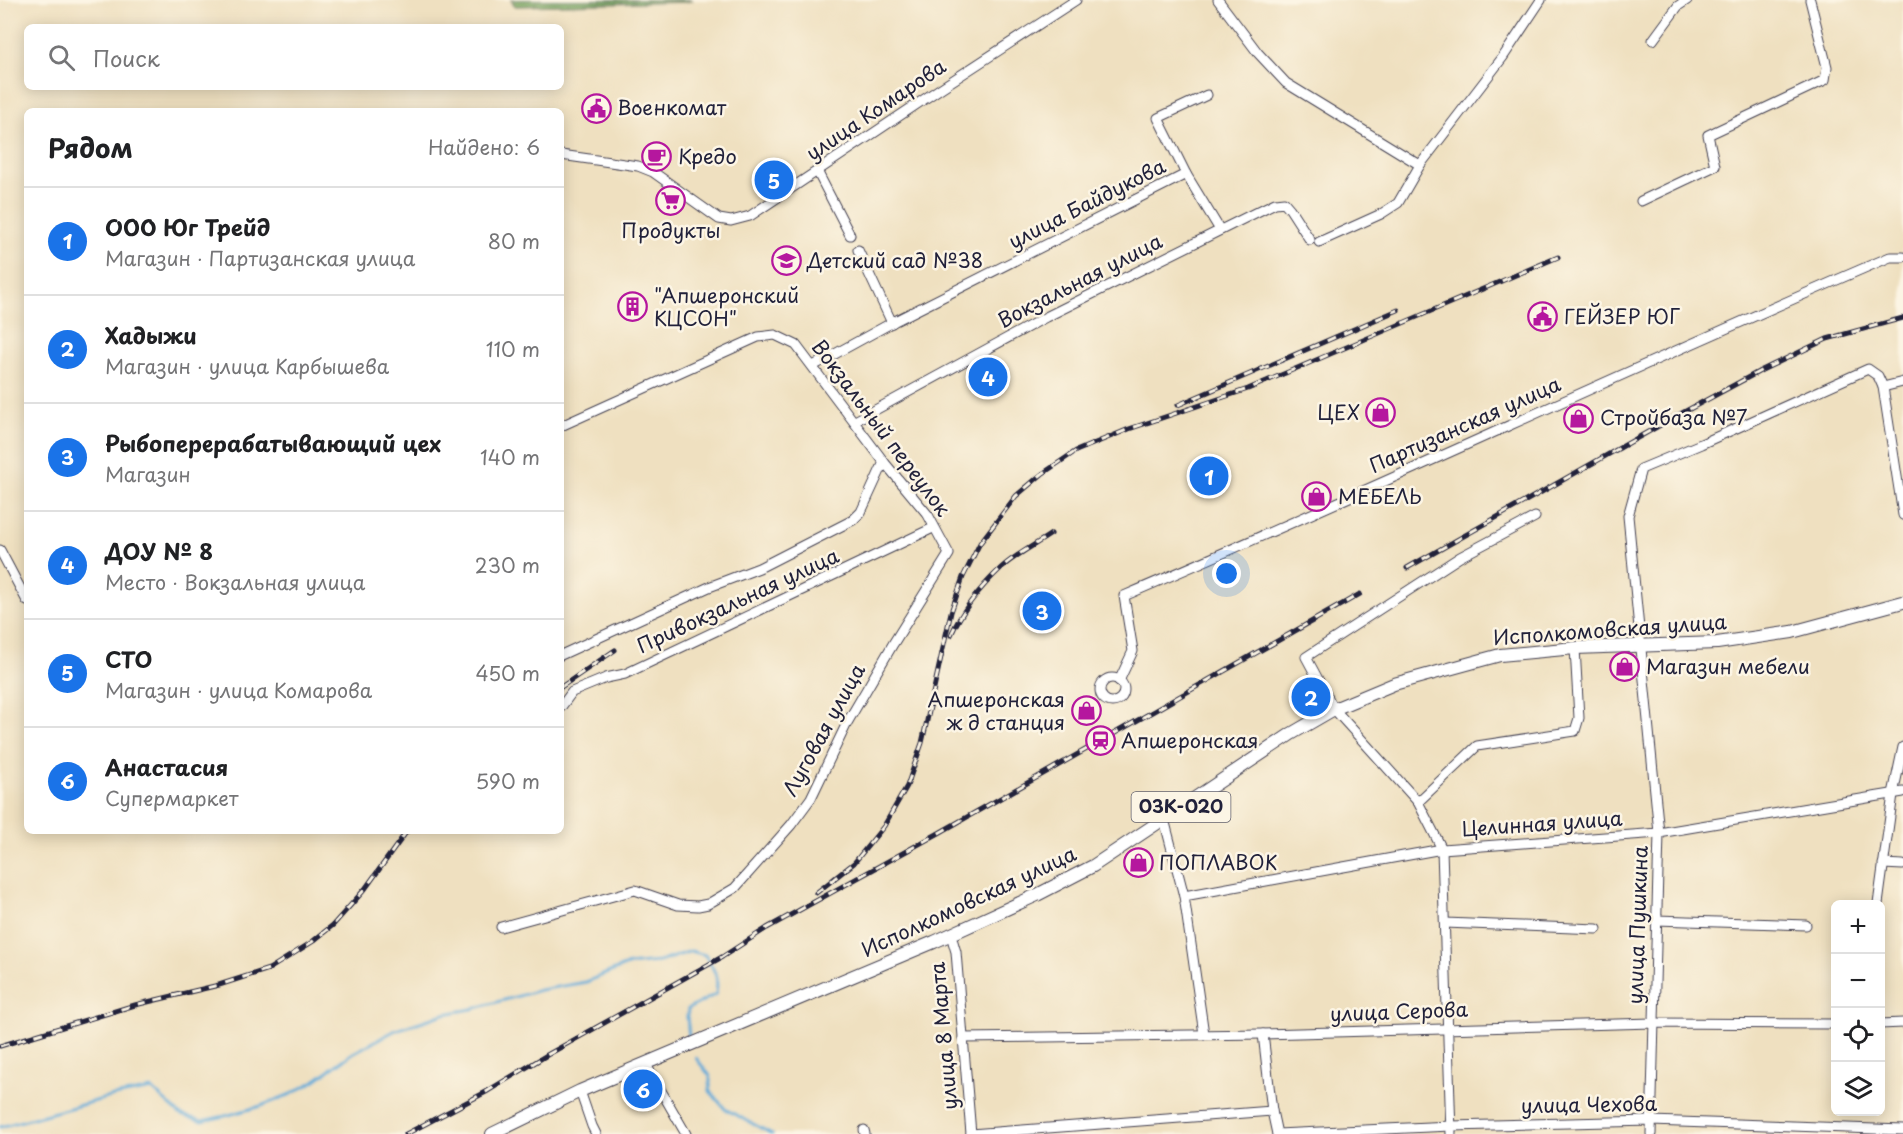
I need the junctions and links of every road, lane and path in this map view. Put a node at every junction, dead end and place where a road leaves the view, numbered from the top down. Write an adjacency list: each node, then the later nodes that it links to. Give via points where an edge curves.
1 (1076, 0): 10 (street, улица Комарова)
2 (1218, 0): 9 (street, via 1286,83)
3 (1541, 0): 9 (street, Вокзальная улица, via 1503,57)
4 (1687, 0): 6 (street)
5 (1810, 0): 12 (street, via 1827,67 1825,80 1708,135 1715,166)
6 (1653, 40)
7 (1207, 94): 11 (street, via 1158,118)
8 (564, 155): 10 (street, улица Комарова, via 638,166 653,172 718,219 730,221 750,216)
9 (1420, 165): 13 (street, Вокзальная улица, via 1398,203 1381,214 1314,241 1284,202)
10 (817, 171): 14 (street)
11 (1186, 174): 13 (street); 17 (street, улица Байдукова)
12 (1641, 201)
13 (1220, 230): 21 (street, Вокзальная улица, via 1046,317)
14 (850, 235)
15 (858, 250): 17 (street)
16 (1903, 256): 34 (street, Партизанская улица, via 1890,257 1727,327 1124,596 1133,651)
17 (891, 323): 18 (street, улица Байдукова)
18 (813, 366): 21 (street, Вокзальный переулок); 22 (street, Вокзальный переулок, via 796,345 775,335 758,337)
19 (1903, 382): 20 (street)
20 (1883, 387): 24 (street); 31 (street, улица Пушкина, via 1878,376 1868,369 1641,469 1628,516)
21 (855, 422): 23 (street, Вокзальный переулок)
22 (564, 425)
23 (884, 462): 26 (street, Вокзальный переулок, via 928,515); 33 (street, Привокзальная улица, via 861,512 853,520 759,568)
24 (1903, 515)
25 (1535, 517): 36 (street, via 1460,557 1306,657)
26 (933, 528): 28 (street, Вокзальный переулок); 35 (street, Привокзальная улица, via 626,674 572,692)
27 (0, 550): 29 (street)
28 (949, 554): 50 (street, Луговая улица, via 847,723 811,798 735,888 698,906 678,905 635,890)
29 (24, 595)
30 (1903, 602): 31 (main road, Исполкомовская улица / 03К-020, via 1792,632 1717,643)
31 (1640, 645): 32 (main road, Исполкомовская улица / 03К-020); 41 (street, улица Пушкина)
32 (1575, 648): 36 (main road, Исполкомовская улица / 03К-020, via 1500,655 1394,684); 39 (street, via 1579,718 1575,731 1477,746)
33 (564, 654)
34 (1119, 681)
35 (564, 703)
36 (1334, 709): 39 (street); 40 (main road, Исполкомовская улица / 03К-020)
37 (1903, 747): 38 (street)
38 (1898, 793): 41 (street, Целинная улица); 43 (street)
39 (1418, 802): 42 (street)
40 (1164, 819): 45 (street); 52 (main road, Исполкомовская улица / 03К-020, via 1093,866)
41 (1659, 833): 42 (street, Целинная улица); 47 (street, улица Пушкина)
42 (1442, 849): 45 (street, Целинная улица); 48 (street)
43 (1883, 864): 44 (street); 46 (street)
44 (1903, 865)
45 (1184, 896): 58 (street)
46 (1878, 900)
47 (1656, 920): 49 (street); 53 (street, улица Пушкина)
48 (1445, 923): 51 (street); 57 (street)
49 (1806, 925)
50 (501, 927)
51 (1597, 929)
52 (951, 935): 60 (street, улица 8 Марта); 61 (main road, Исполкомовская улица / 03К-020)
53 (1653, 1023): 55 (street, улица Серова); 57 (street, улица Серова); 64 (street, улица Пушкина)
54 (1903, 1023): 56 (street)
55 (1831, 1024)
56 (1885, 1024)
57 (1448, 1029): 59 (street, улица Серова); 65 (street)
58 (1204, 1034): 59 (street, улица Серова); 60 (street, улица Серова)
59 (1263, 1034): 63 (street)
60 (963, 1038): 70 (street, улица 8 Марта)
61 (645, 1063): 62 (main road, Исполкомовская улица / 03К-020); 69 (street)
62 (580, 1091): 67 (main road, Исполкомовская улица / 03К-020); 68 (street)
63 (1272, 1111): 70 (street); 71 (street)
64 (1651, 1121): 65 (street, улица Чехова); 66 (street, улица Чехова); 72 (street, улица Пушкина)
65 (1451, 1130): 71 (street, улица Чехова)
66 (1903, 1130)
67 (492, 1134)
68 (596, 1134)
69 (686, 1134)
70 (971, 1134)
71 (1276, 1134)
72 (1651, 1134)

